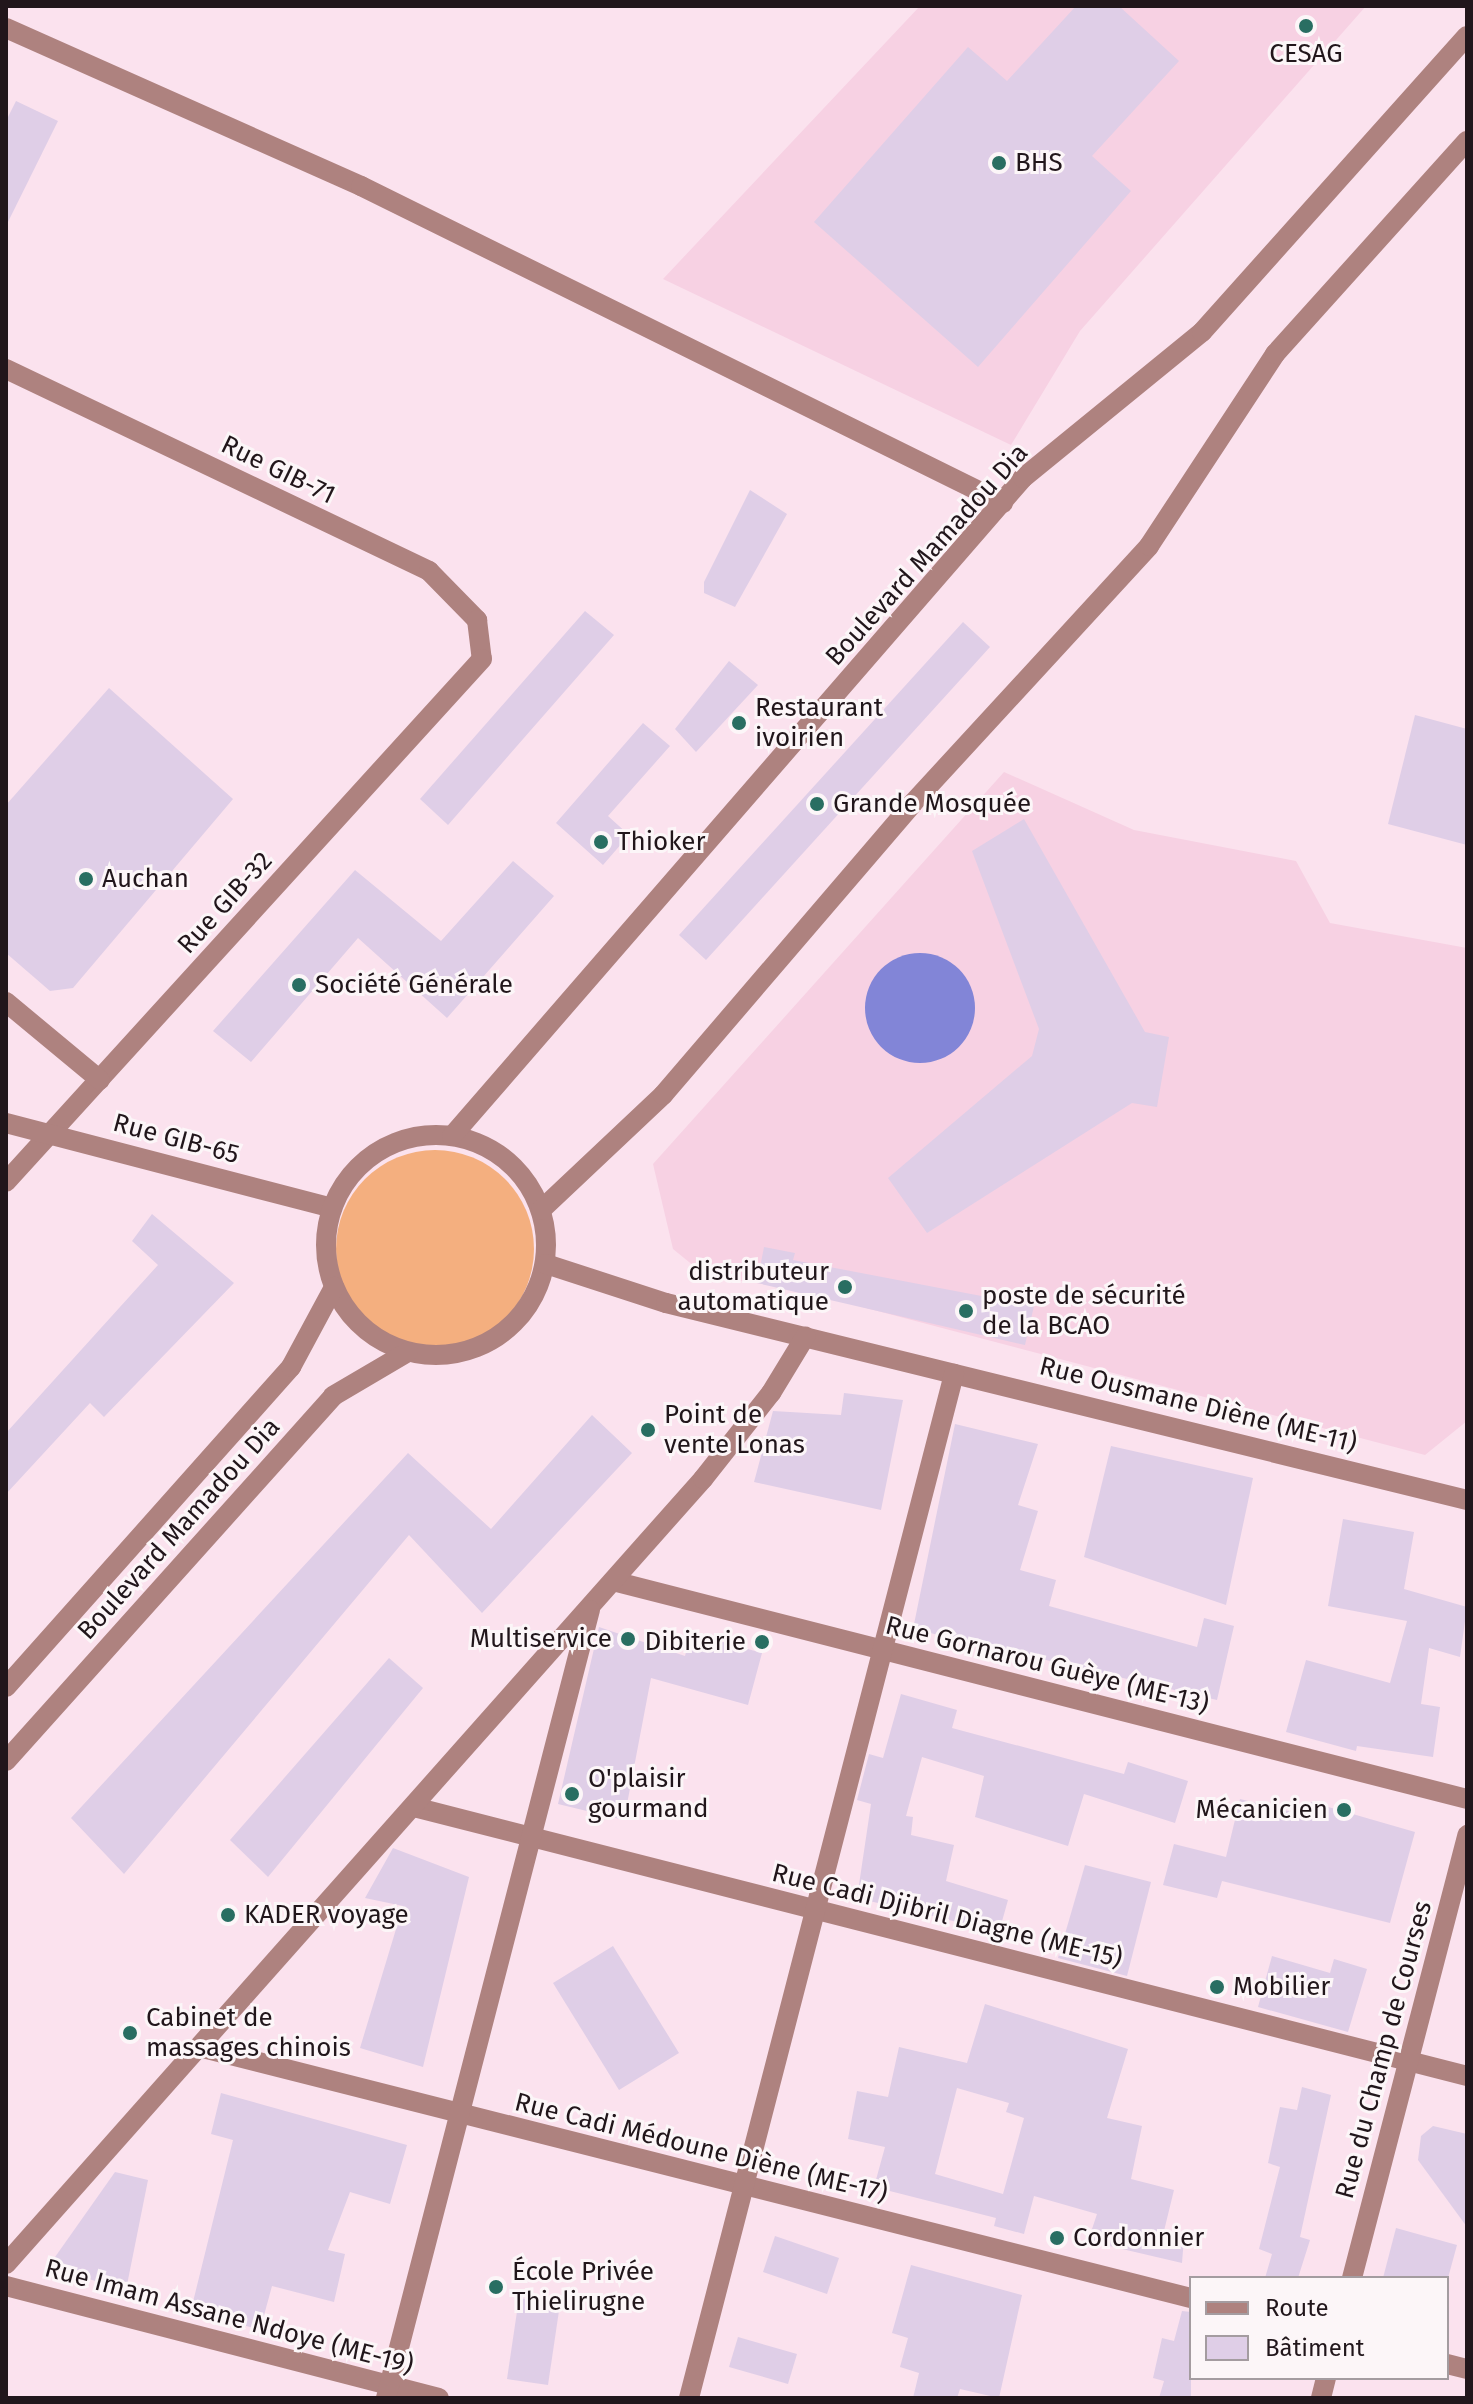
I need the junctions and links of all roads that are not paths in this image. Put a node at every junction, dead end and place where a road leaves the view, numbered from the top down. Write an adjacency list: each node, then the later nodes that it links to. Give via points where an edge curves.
1 (6, 28): 5 (street, via 361,186)
2 (1467, 36): 5 (street, Boulevard Mamadou Dia, via 1202,332)
3 (1467, 141): 14 (street, via 1275,354 1149,546 912,804 663,1095)
4 (6, 369): 6 (street, Rue GIB-71, via 429,571 477,620)
5 (1003, 503): 11 (street, Boulevard Mamadou Dia)
6 (482, 659): 8 (street, Rue GIB-32)
7 (6, 1002): 8 (street)
8 (100, 1080): 10 (street, Rue GIB-32)
9 (6, 1123): 10 (street, Rue GIB-65)
10 (51, 1133): 12 (street, Rue GIB-32); 13 (street, Rue GIB-65)
11 (452, 1136): 13 (street, via 387,1146 363,1162); 14 (street, via 509,1162)
12 (6, 1182)
13 (332, 1208): 16 (street, via 325,1246)
14 (541, 1210): 15 (street)
15 (546, 1264): 17 (street, Rue Ousmane Diène (ME-11)); 18 (street, via 528,1308 494,1341 449,1356)
16 (334, 1287): 18 (street, via 358,1322); 24 (street, Boulevard Mamadou Dia, via 291,1367)
17 (805, 1337): 19 (street, Rue Ousmane Diène (ME-11)); 21 (street, via 771,1393)
18 (400, 1350): 25 (street, Boulevard Mamadou Dia, via 333,1396)
19 (954, 1374): 20 (street, Rue Ousmane Diène (ME-11)); 23 (street)
20 (1467, 1500)
21 (613, 1581): 22 (street); 23 (street, Rue Gornarou Guèye (ME-13))
22 (591, 1607): 27 (street); 29 (street)
23 (882, 1649): 26 (street, Rue Gornarou Guèye (ME-13)); 30 (street)
24 (6, 1687)
25 (6, 1761)
26 (1467, 1799)
27 (414, 1807): 29 (street, Rue Cadi Djibril Diagne (ME-15)); 31 (street)
28 (1467, 1835): 32 (street, Rue du Champ de Courses)
29 (531, 1838): 30 (street, Rue Cadi Djibril Diagne (ME-15)); 34 (street)
30 (815, 1910): 32 (street, Rue Cadi Djibril Diagne (ME-15)); 35 (street)
31 (199, 2047): 34 (street, Rue Cadi Médoune Diène (ME-17)); 36 (street)
32 (1408, 2061): 33 (street, Rue Cadi Djibril Diagne (ME-15)); 37 (street, Rue du Champ de Courses)
33 (1467, 2076)
34 (460, 2113): 35 (street, Rue Cadi Médoune Diène (ME-17)); 40 (street)
35 (744, 2187): 39 (street, Rue Cadi Médoune Diène (ME-17)); 42 (street)
36 (6, 2264)
37 (1353, 2276)
38 (6, 2286): 40 (street, Rue Imam Assane Ndoye (ME-19))
39 (1189, 2298)
40 (388, 2392): 41 (street, Rue Imam Assane Ndoye (ME-19))
41 (439, 2398)
42 (689, 2398)

